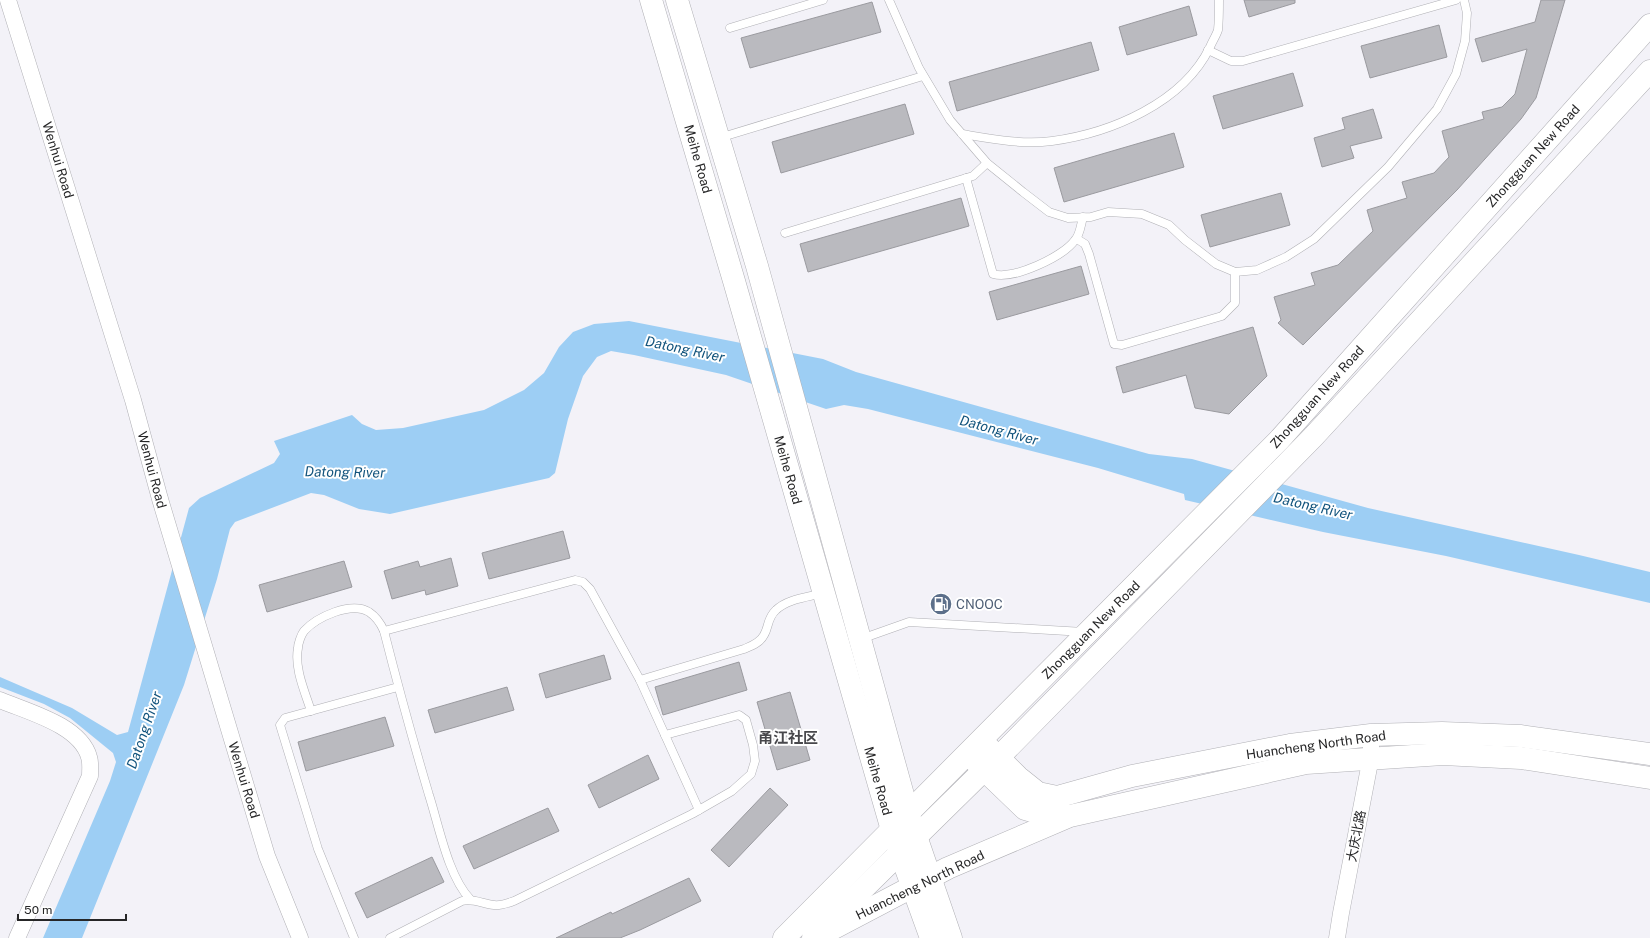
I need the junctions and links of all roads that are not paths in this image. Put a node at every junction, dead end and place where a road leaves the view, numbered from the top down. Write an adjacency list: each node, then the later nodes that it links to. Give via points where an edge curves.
1 (8, 0): 46 (street, Wenhui Road, via 133,400 172,540 267,856)
2 (651, 0): 22 (main road, Meihe Road)
3 (677, 0): 15 (main road, Meihe Road)
4 (823, 0): 10 (lane)
5 (889, 0): 13 (lane)
6 (1219, 0): 11 (lane, via 1218,31)
7 (1456, 0): 11 (lane, via 1243,61 1231,61)
8 (1464, 0): 21 (lane, via 1467,13 1464,41 1456,74 1437,108 1388,167 1308,242 1286,257 1257,270)
9 (1650, 25): 24 (main road, Zhongguan New Road, via 1280,439)
10 (730, 28)
11 (1208, 50): 14 (lane, via 1203,62 1182,84 1148,110 1098,131 1052,141 1013,142)
12 (1650, 70): 35 (main road, Zhongguan New Road, via 1314,436)
13 (923, 76): 14 (lane, via 950,120); 15 (lane)
14 (962, 134): 16 (lane)
15 (718, 138): 25 (main road, Meihe Road, via 776,333)
16 (987, 163): 17 (lane, via 973,176); 18 (lane, via 1049,212 1068,218)
17 (966, 178): 19 (lane); 20 (lane, via 993,274 999,276 1036,267 1064,252)
18 (1083, 217): 20 (lane); 21 (lane, via 1108,212 1142,214 1169,225 1216,264)
19 (785, 233)
20 (1077, 239): 21 (lane, via 1084,244 1089,254 1114,344 1122,345 1222,316 1235,304)
21 (1235, 272)
22 (823, 592): 26 (lane, via 785,604 775,610 768,621 765,635 756,644); 40 (main road, Meihe Road)
23 (384, 631): 26 (lane, via 575,580 583,582 590,589); 27 (lane); 29 (lane, via 369,612 351,608 318,620 304,632 298,648 297,663)
24 (1089, 632): 25 (lane, via 909,622); 32 (main road, Zhongguan New Road)
25 (860, 640): 38 (main road, Meihe Road)
26 (640, 680): 30 (lane)
27 (398, 687): 29 (lane); 44 (lane, via 455,879)
28 (0, 700): 45 (street, via 68,730 81,742 89,758 90,776)
29 (311, 711): 47 (lane, via 285,718 280,725 318,850)
30 (665, 735): 37 (lane); 37 (lane, via 739,715 746,720 755,761 751,774 732,791)
31 (1371, 735): 33 (main road, Huancheng North Road, via 1442,733 1520,736); 34 (street, 大庆北路); 35 (main road, Huancheng North Road, via 1290,746 1132,776 1057,798 1038,792 1018,777)
32 (974, 747): 35 (main road, Huancheng North Road); 38 (main road)
33 (1650, 754)
34 (1371, 757): 36 (main road, Huancheng North Road, via 1444,754 1521,758); 39 (main road, Huancheng North Road, via 1306,763); 53 (street, 大庆北路)
35 (992, 764): 39 (main road, Huancheng North Road, via 1025,809 1042,814); 41 (main road, Huancheng North Road)
36 (1650, 778)
37 (699, 810): 44 (lane, via 514,901 497,906)
38 (908, 813): 40 (main road); 41 (main road, Meihe Road)
39 (1070, 816): 43 (main road, Huancheng North Road)
40 (892, 830): 42 (main road, Meihe Road); 49 (main road)
41 (915, 838): 42 (main road, Huancheng North Road); 43 (main road, Meihe Road)
42 (900, 853): 43 (main road, Meihe Road); 50 (main road, Huancheng North Road)
43 (921, 882): 50 (main road, Huancheng North Road); 51 (main road, Meihe Road); 52 (main road, Meihe Road)
44 (470, 899): 48 (lane)
45 (17, 938)
46 (300, 938)
47 (354, 938)
48 (390, 938)
49 (784, 938)
50 (814, 938)
51 (931, 938)
52 (951, 938)
53 (1337, 938)

